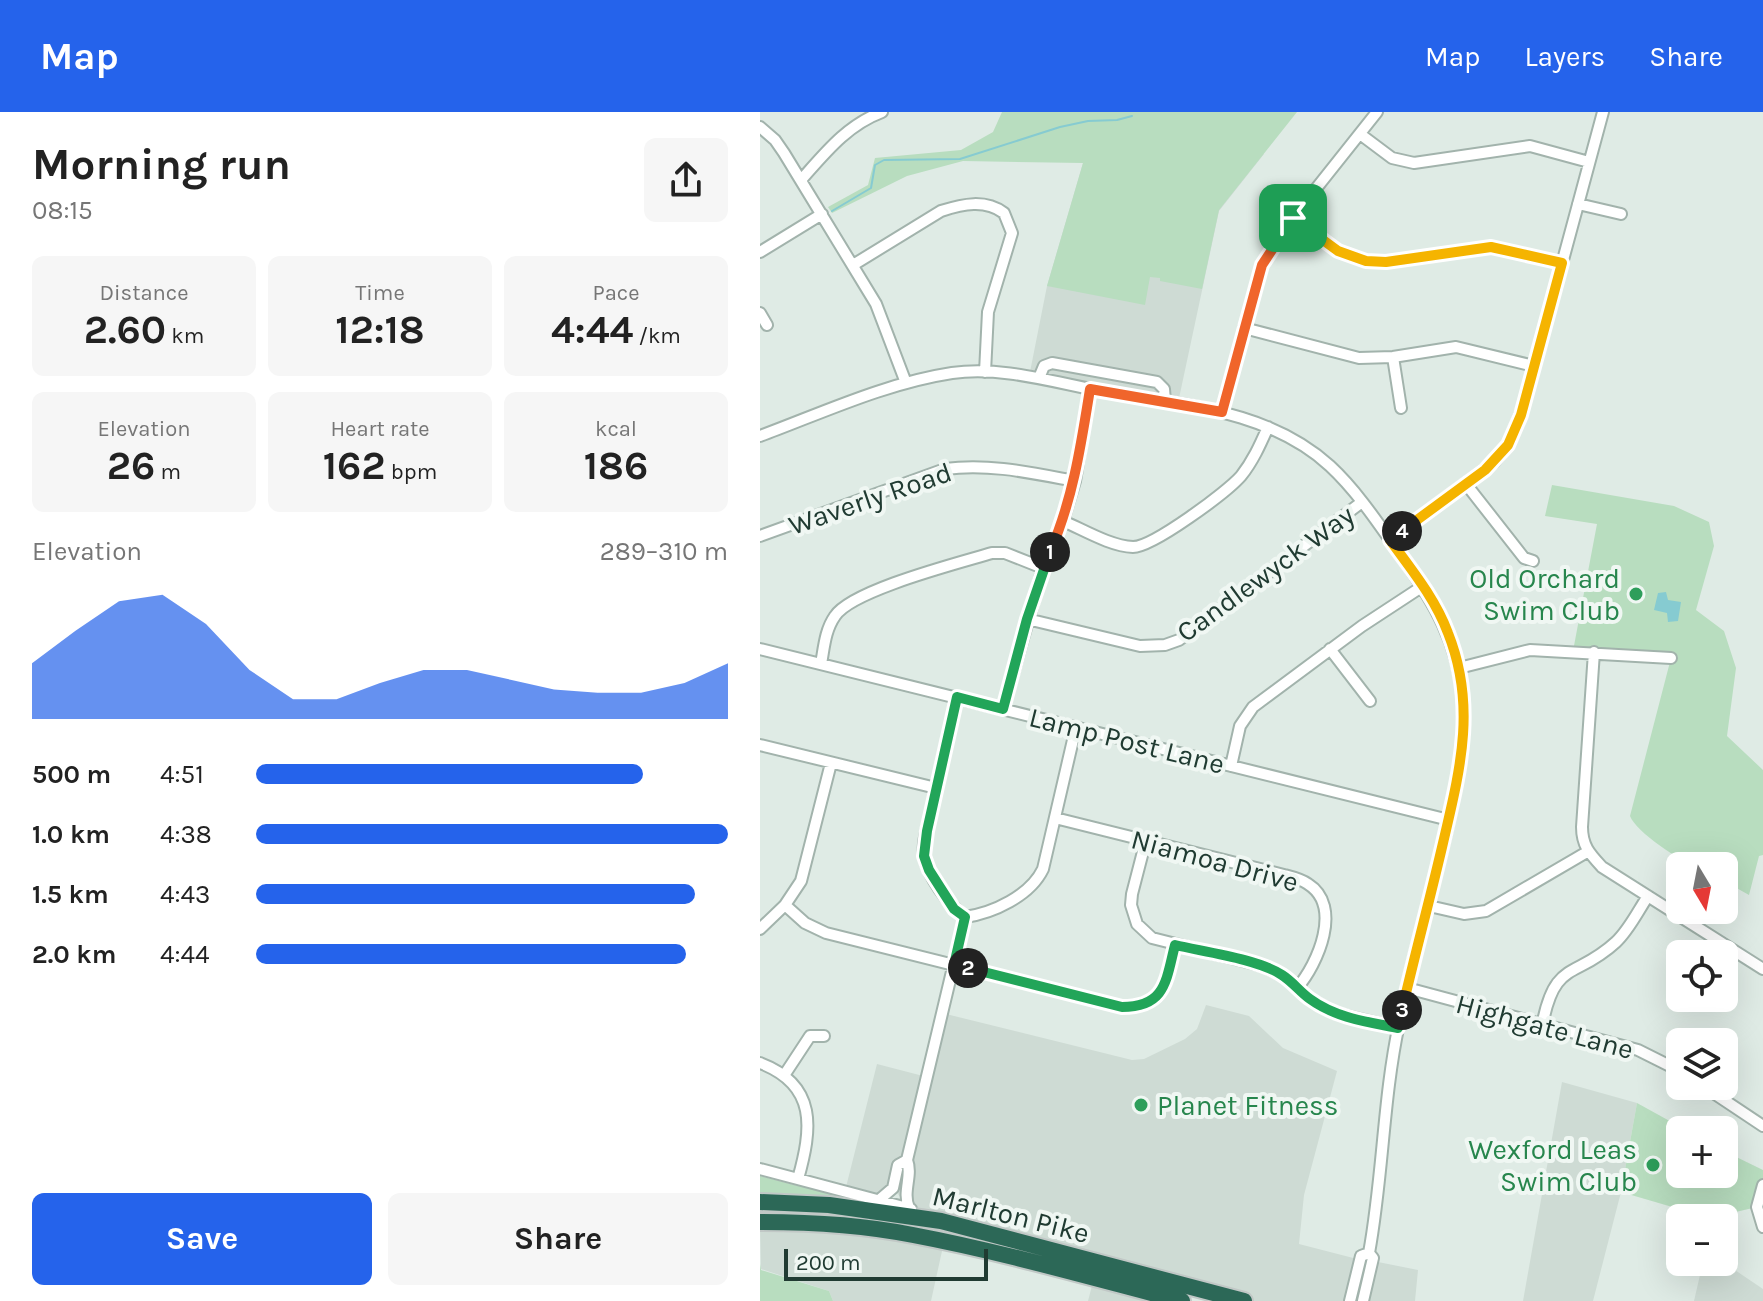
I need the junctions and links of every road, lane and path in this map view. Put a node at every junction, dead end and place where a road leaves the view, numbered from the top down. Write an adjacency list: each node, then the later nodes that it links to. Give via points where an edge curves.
1 (882, 112): 7 (street, via 849,129)
2 (1377, 112): 5 (street)
3 (1603, 112): 6 (street)
4 (760, 129): 7 (street, via 775,140)
5 (1360, 134): 6 (street, via 1392,158 1414,163 1530,146); 11 (street)
6 (1589, 162): 8 (street)
7 (801, 180): 9 (street)
8 (1578, 204): 10 (street); 13 (street)
9 (822, 214): 12 (street); 14 (street)
10 (1621, 214)
11 (1293, 218): 13 (street, via 1338,251 1366,261 1491,247); 17 (street, via 1262,265)
12 (760, 252)
13 (1562, 263): 19 (street)
14 (853, 265): 20 (street, via 941,211 986,204 1004,213 1012,233 988,312); 22 (street, via 884,320)
15 (760, 313): 16 (street)
16 (767, 325)
17 (1244, 328): 18 (street, via 1359,358); 26 (street)
18 (1393, 357): 19 (street, via 1456,347); 25 (street)
19 (1534, 366): 30 (street, via 1508,445)
20 (985, 372): 21 (street); 22 (street)
21 (1040, 374): 23 (street); 24 (street, via 1052,363 1157,382)
22 (906, 383): 28 (street)
23 (1090, 389): 24 (street); 29 (street)
24 (1165, 401): 26 (street)
25 (1401, 408)
26 (1222, 412): 27 (street)
27 (1268, 427): 31 (street, via 1325,461); 32 (street, via 1238,479 1156,540 1122,545)
28 (760, 436)
29 (1075, 481): 32 (street); 33 (street, Waverly Road, via 1008,469 945,469)
30 (1466, 484): 34 (street); 35 (street, via 1524,558)
31 (1362, 502): 34 (street); 38 (street, Candlewyck Way, via 1179,640 1165,645 1140,646)
32 (1063, 521): 36 (street)
33 (760, 536)
34 (1390, 540): 37 (street)
35 (1533, 561)
36 (1043, 568): 38 (street); 43 (street, via 992,553 862,596 835,615)
37 (1423, 586): 40 (street); 44 (street, via 1443,621)
38 (1027, 619): 47 (street)
39 (760, 649): 43 (street, Lamp Post Lane)
40 (1330, 649): 46 (street); 51 (street, via 1253,707 1240,726)
41 (1594, 652): 42 (street); 44 (street, via 1530,650); 56 (street, via 1582,827)
42 (1671, 658)
43 (821, 664): 45 (street, Lamp Post Lane)
44 (1459, 668): 54 (street, via 1464,741)
45 (957, 697): 47 (street, Lamp Post Lane); 52 (street)
46 (1370, 701)
47 (1003, 709): 48 (street, Lamp Post Lane)
48 (1076, 727): 51 (street, Lamp Post Lane); 53 (street)
49 (760, 745): 50 (street)
50 (831, 763): 52 (street); 58 (street, via 807,864)
51 (1231, 766): 54 (street, Lamp Post Lane)
52 (936, 788): 60 (street, via 924,856 954,909)
53 (1055, 818): 55 (street, Niamoa Drive); 60 (street, via 1043,869 1032,885 980,915)
54 (1449, 820): 59 (street)
55 (1146, 840): 63 (street, via 1132,894 1133,914 1152,938); 67 (street, Niamoa Drive, via 1298,879 1316,890 1325,909 1324,932 1316,961)
56 (1587, 852): 57 (street); 59 (street, via 1486,911 1464,914)
57 (1648, 896): 62 (street); 69 (street, via 1617,941 1555,983)
58 (785, 905): 61 (street); 65 (street, via 816,929)
59 (1429, 906): 68 (street)
60 (965, 917): 65 (street)
61 (760, 929)
62 (1717, 940)
63 (1175, 945): 65 (street, via 1164,987 1136,1007); 67 (street, via 1263,966)
64 (1738, 953): 66 (street)
65 (954, 965): 77 (street)
66 (1763, 969)
67 (1297, 988): 70 (street, via 1335,1013)
68 (1407, 988): 69 (street, Highgate Lane); 70 (street)
69 (1542, 1026): 73 (street, Highgate Lane, via 1638,1050)
70 (1398, 1028): 87 (street)
71 (824, 1036): 74 (street, via 810,1036)
72 (760, 1063): 74 (street)
73 (1666, 1064)
74 (785, 1074): 79 (street, via 801,1095 808,1118 808,1144)
75 (1724, 1100): 76 (street)
76 (1763, 1126)
77 (907, 1160): 81 (street, via 898,1165 893,1188); 83 (street)
78 (760, 1169): 79 (street)
79 (798, 1179): 81 (street)
80 (1763, 1185): 86 (street, via 1757,1207)
81 (879, 1200): 83 (street)
82 (760, 1202): 85 (highway, Marlton Pike, via 892,1212)
83 (909, 1208): 85 (street)
84 (760, 1222): 89 (highway, Marlton Pike, via 915,1235)
85 (962, 1226): 88 (highway, Marlton Pike)
86 (1763, 1227)
87 (1369, 1253): 92 (street, via 1361,1256); 93 (street, via 1373,1258)
88 (1119, 1268): 89 (highway, via 1101,1276); 91 (highway, Marlton Pike)
89 (1082, 1275): 90 (highway, Marlton Pike)
90 (1182, 1301)
91 (1244, 1301)
92 (1350, 1301)
93 (1363, 1301)

